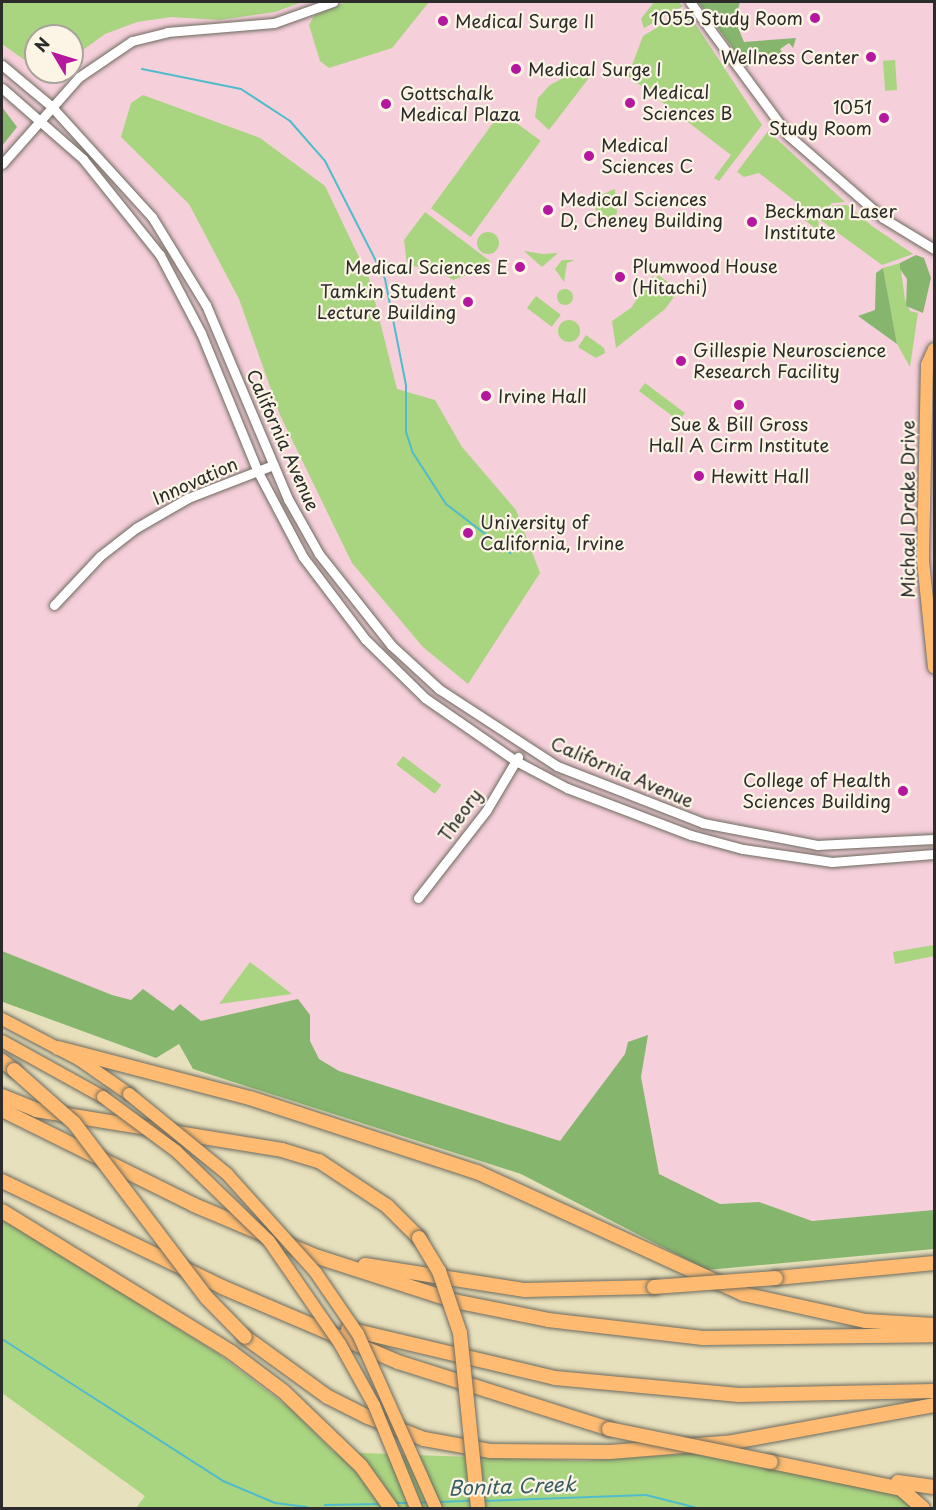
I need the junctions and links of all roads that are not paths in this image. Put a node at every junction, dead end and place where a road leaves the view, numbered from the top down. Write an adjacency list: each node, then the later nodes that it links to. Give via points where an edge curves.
1 (333, 2): 5 (street, via 255,27 167,32 132,41 92,65)
2 (690, 2): 8 (street, via 788,135 883,218)
3 (2, 65): 5 (street, California Avenue)
4 (2, 88): 6 (street, California Avenue)
5 (51, 106): 6 (street); 10 (street, California Avenue, via 130,189 181,261 206,305)
6 (40, 118): 7 (street); 11 (street, California Avenue, via 108,187 160,255 201,333)
7 (2, 164)
8 (934, 249)
9 (934, 352): 12 (main road, Michael Drake Drive, via 927,365)
10 (273, 465): 11 (street, Innovation); 15 (street, California Avenue, via 319,554 384,637 448,696)
11 (258, 472): 13 (street, Innovation, via 188,498 136,528 100,556); 16 (street, California Avenue, via 303,557 365,639 425,698)
12 (930, 519): 14 (main road, Michael Drake Drive, via 924,587)
13 (54, 604)
14 (934, 667)
15 (523, 747): 16 (street, Theory); 17 (street, California Avenue, via 651,805 746,834 849,846)
16 (516, 761): 18 (street, California Avenue, via 615,807 743,849 832,862); 19 (street, Theory, via 486,811)
17 (934, 839)
18 (934, 854)
19 (418, 898)
20 (2, 1019): 22 (main road)
21 (2, 1041): 38 (main road, bridge, via 104,1097 176,1151 269,1242 309,1295 363,1385)
22 (58, 1048): 31 (highway, via 250,1098 477,1172 743,1294 866,1321); 39 (main road, bridge, via 129,1094 228,1174 316,1274 357,1334)
23 (2, 1061): 34 (highway, bridge, via 74,1123 207,1298 245,1337 319,1391 424,1438 490,1451 610,1452 733,1442)
24 (2, 1096): 40 (highway, bridge, via 36,1110 282,1150 319,1161 387,1206 419,1238 439,1271 460,1333)
25 (2, 1110): 28 (highway, via 194,1205)
26 (2, 1181): 30 (highway, via 222,1287)
27 (2, 1212): 37 (highway, via 231,1352 328,1431)
28 (318, 1257): 29 (highway, bridge, via 525,1290 654,1287); 32 (highway, via 454,1301 643,1333 780,1341)
29 (934, 1263)
30 (291, 1313): 33 (highway, via 433,1353 555,1378 751,1395); 35 (highway, bridge, via 398,1362 609,1429)
31 (934, 1325)
32 (934, 1335)
33 (934, 1391)
34 (934, 1405)
35 (842, 1476): 36 (highway); 41 (highway, via 901,1489)
36 (934, 1487)
37 (391, 1509)
38 (416, 1509)
39 (436, 1509)
40 (478, 1509)
41 (923, 1509)

